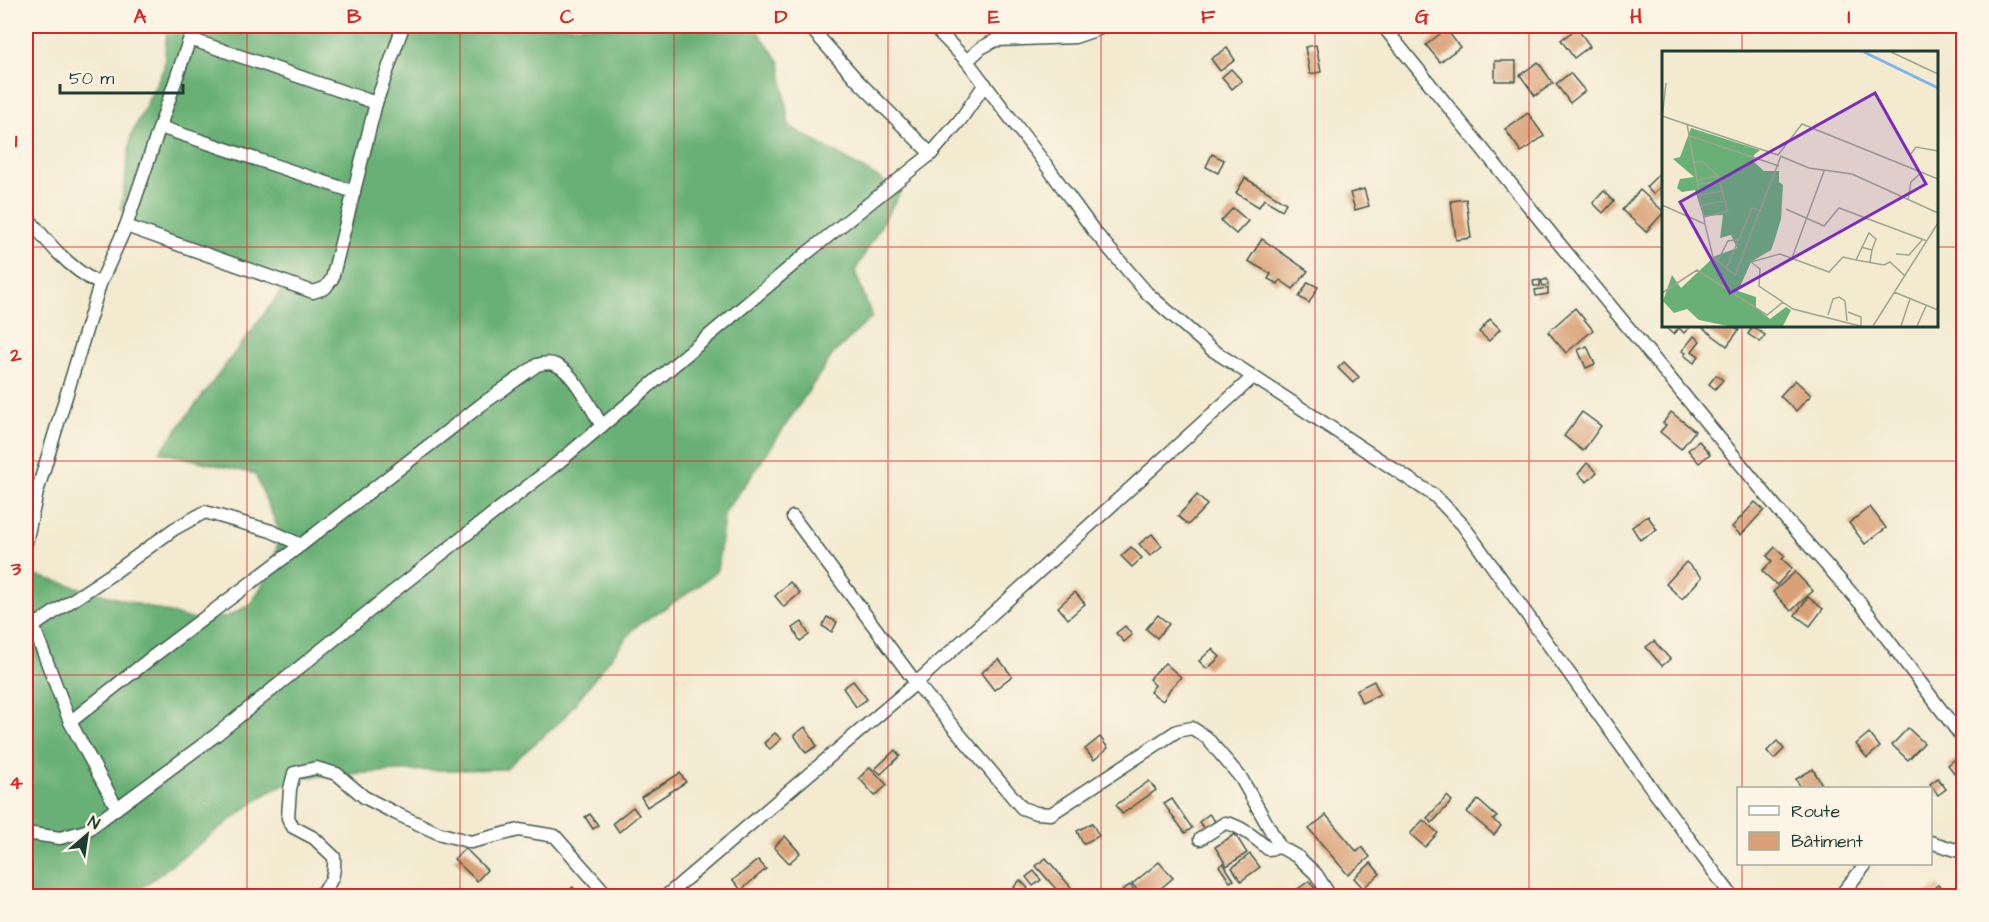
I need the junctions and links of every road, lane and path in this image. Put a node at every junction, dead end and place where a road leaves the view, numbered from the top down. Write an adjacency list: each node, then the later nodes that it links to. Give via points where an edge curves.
1 (194, 26): 7 (street)
2 (403, 26): 10 (street)
3 (809, 26): 12 (street)
4 (933, 26): 8 (street)
5 (1107, 26): 8 (street, via 1074,37 996,40)
6 (1383, 26): 26 (street, via 1768,497 1861,604)
7 (190, 39): 10 (street); 11 (street)
8 (967, 61): 9 (street)
9 (985, 84): 12 (street, via 962,119); 17 (street, via 1094,231 1147,292 1211,349)
10 (376, 103): 13 (street)
11 (160, 127): 13 (street); 15 (street)
12 (931, 154): 18 (street)
13 (354, 192): 15 (street, via 332,279 325,288 313,292)
14 (26, 215): 16 (street, via 52,249)
15 (126, 226): 16 (street)
16 (99, 284): 20 (street, via 37,492)
17 (1253, 377): 24 (street); 38 (street, via 1435,496 1462,524)
18 (602, 426): 21 (street, via 568,372 556,365 537,365); 27 (street, via 216,735)
19 (793, 517): 24 (street)
20 (26, 543)
21 (301, 545): 23 (street, via 271,531 205,512 174,529); 25 (street)
22 (26, 607): 23 (street)
23 (32, 627): 25 (street)
24 (916, 683): 32 (street, via 1022,808 1036,813 1051,814 1177,731 1192,728 1206,737 1241,778); 36 (street)
25 (70, 722): 27 (street)
26 (1964, 740)
27 (117, 807): 28 (street, via 86,831 60,838)
28 (26, 833)
29 (1200, 839): 32 (street, via 1225,823 1268,849)
30 (1932, 843): 31 (street, via 1956,850)
31 (1964, 845)
32 (1280, 847): 37 (street, via 1306,864)
33 (1865, 865): 39 (street)
34 (318, 897): 35 (street, via 335,872 334,857 288,818 294,773 316,768 337,774 364,797 438,833 471,842 519,830 555,836)
35 (608, 897)
36 (666, 897)
37 (1330, 897)
38 (1732, 897)
39 (1840, 897)

